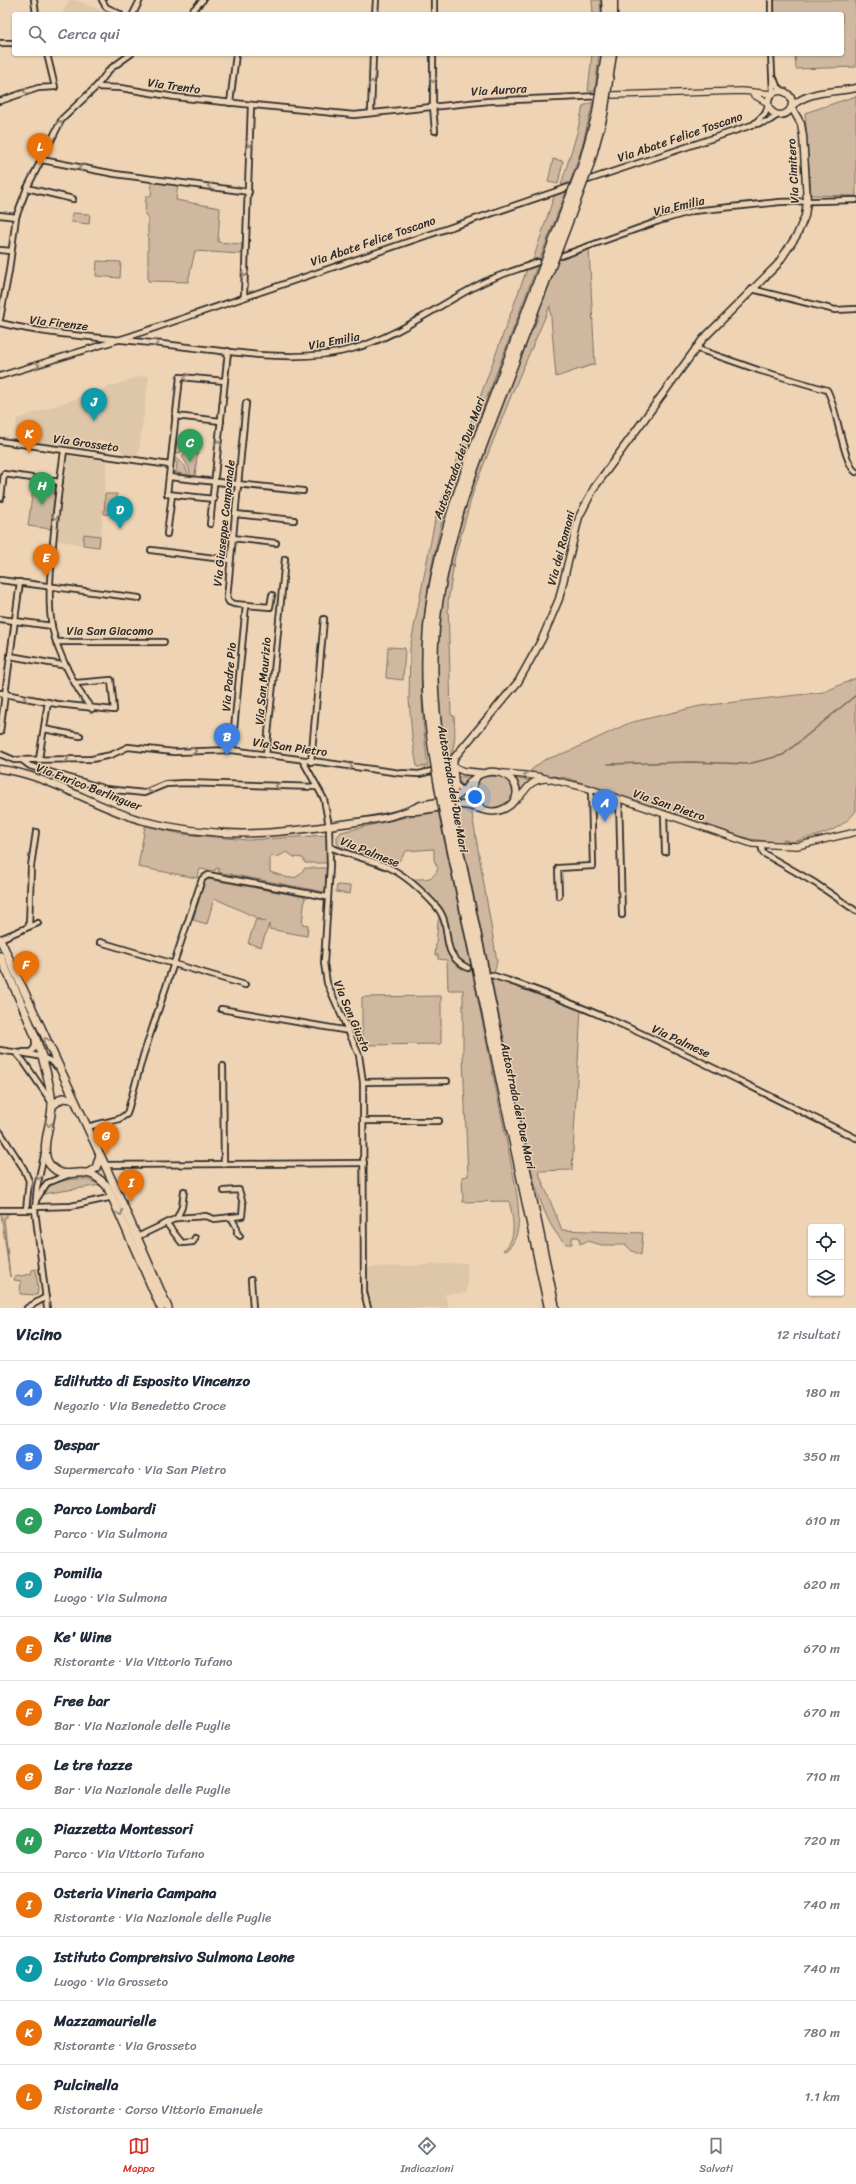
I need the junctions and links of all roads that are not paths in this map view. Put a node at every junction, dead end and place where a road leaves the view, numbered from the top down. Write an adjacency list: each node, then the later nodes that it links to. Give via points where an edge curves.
1 (34, 0): 10 (street)
2 (102, 0): 11 (street, via 106,7)
3 (140, 0): 12 (street)
4 (203, 0): 13 (street)
5 (376, 0): 14 (street)
6 (434, 0): 15 (street)
7 (606, 0): 16 (highway)
8 (613, 0): 17 (highway)
9 (771, 0): 18 (street)
10 (36, 12)
11 (116, 12)
12 (134, 12)
13 (191, 12)
14 (375, 12)
15 (434, 12)
16 (607, 12)
17 (613, 12)
18 (771, 12)
19 (12, 42): 20 (street)
20 (0, 43)
21 (48, 56): 40 (street, one-way to 40, via 56,84 53,88 38,88)
22 (128, 56): 31 (street, via 110,69)
23 (236, 56): 41 (street)
24 (373, 56): 46 (street, one-way to 24)
25 (433, 56): 44 (street, one-way to 44)
26 (606, 56): 146 (highway, Autostrada dei Due Mari, bridge, via 597,113 583,164 463,476 438,565 428,629 427,683 432,754)
27 (612, 56): 146 (highway, Autostrada dei Due Mari, bridge, via 603,115 589,166 469,479 447,553 435,629 433,682 439,753)
28 (771, 56): 29 (street)
29 (771, 70): 30 (street); 33 (street, via 777,86)
30 (772, 84): 36 (street); 37 (street)
31 (96, 87): 41 (street, Via Trento); 51 (street, one-way to 31, via 62,119)
32 (856, 88): 35 (main road)
33 (783, 91): 37 (main road); 39 (main road)
34 (749, 92): 36 (street, Via Aurora); 38 (street, Via Aurora, via 742,90); 42 (street, Via Aurora)
35 (816, 93): 39 (main road); 45 (main road, via 798,100)
36 (762, 94): 37 (street, Via Aurora)
37 (772, 94): 42 (main road)
38 (613, 95): 44 (street, Via Aurora)
39 (790, 95): 45 (main road)
40 (0, 101)
41 (230, 103): 43 (street, Via Trento)
42 (768, 104): 47 (main road, via 770,111); 48 (street, Via Abate Felice Toscano, via 763,118)
43 (250, 105): 46 (street, Via Aurora, via 346,114); 53 (street, one-way to 53)
44 (433, 106): 46 (street, Via Aurora); 50 (street)
45 (792, 106): 47 (main road); 49 (main road)
46 (371, 113)
47 (781, 115): 48 (street, Via Abate Felice Toscano); 49 (main road, via 794,119)
48 (752, 125): 66 (street, Via Abate Felice Toscano)
49 (802, 129): 56 (main road, Via Cimitero)
50 (435, 131)
51 (42, 160): 52 (street); 53 (street, one-way to 51, via 115,174)
52 (27, 188): 54 (street); 58 (street)
53 (249, 192): 66 (street, one-way to 66)
54 (73, 199)
55 (856, 200): 56 (street, Via Emilia)
56 (807, 201): 61 (street, Via Emilia, via 717,208 678,214); 63 (main road, Via Cimitero, via 798,235 777,265)
57 (0, 215): 58 (street)
58 (16, 217): 60 (street)
59 (0, 250): 60 (street)
60 (12, 251): 65 (street)
61 (561, 256)
62 (538, 262): 72 (street, Via Emilia, via 484,282 393,333 352,349 302,357)
63 (752, 289): 67 (street, via 835,310); 71 (main road, Via dei Romani)
64 (0, 290): 65 (street)
65 (6, 291): 68 (street)
66 (244, 296): 70 (street, Via Abate Felice Toscano)
67 (856, 309)
68 (0, 319)
69 (0, 323): 70 (street, Via Firenze, via 35,330)
70 (117, 339): 72 (street, Via Emilia, one-way to 72); 73 (street, Via Abate Felice Toscano, one-way to 70)
71 (695, 348): 81 (street, via 827,390 852,469); 129 (main road, Via dei Romani, via 594,488 579,517 561,593 542,639 518,682 455,756)
72 (228, 351): 74 (street)
73 (0, 376)
74 (225, 382): 76 (street, one-way to 76, via 180,378); 77 (street)
75 (246, 403): 85 (street, Via Giuseppe Campanale)
76 (175, 416): 77 (street); 80 (street)
77 (221, 421): 84 (street, one-way to 77)
78 (0, 441): 79 (street, Via Grosseto)
79 (64, 451): 80 (street, Via Grosseto); 83 (street)
80 (170, 465): 82 (street)
81 (856, 472)
82 (169, 477): 84 (street); 87 (street, via 168,494)
83 (60, 482): 88 (street, via 4,474); 101 (street, one-way to 101)
84 (215, 482): 85 (street); 89 (street)
85 (238, 485): 86 (street); 90 (street, Via Giuseppe Campanale)
86 (303, 492)
87 (172, 495): 89 (street); 93 (street)
88 (1, 498)
89 (214, 499): 92 (street)
90 (235, 514): 91 (street); 94 (street, Via Giuseppe Campanale)
91 (294, 520)
92 (210, 524)
93 (168, 534)
94 (232, 538): 95 (street); 98 (street, Via Giuseppe Campanale)
95 (276, 544)
96 (151, 550): 98 (street)
97 (285, 559): 106 (street, Via San Maurizio)
98 (230, 560): 104 (street, Via Giuseppe Campanale, via 227,598 229,602)
99 (0, 580): 100 (street)
100 (20, 582): 101 (street); 109 (street)
101 (50, 586): 103 (street); 110 (street)
102 (272, 595): 105 (street)
103 (139, 598)
104 (246, 605): 105 (street, Via Giuseppe Campanale); 122 (street, Via Padre Pio)
105 (270, 607): 106 (street, Via Giuseppe Campanale)
106 (280, 608): 124 (street, Via San Maurizio)
107 (0, 618): 109 (street)
108 (324, 619): 128 (street)
109 (15, 621): 110 (street); 113 (street)
110 (52, 626): 111 (street)
111 (56, 642): 112 (street, Via San Giacomo); 114 (street)
112 (164, 642)
113 (10, 656): 114 (street); 116 (street)
114 (67, 666): 115 (street)
115 (76, 683): 118 (street); 118 (street, via 111,680 114,710)
116 (2, 694): 117 (street, one-way to 116); 120 (street)
117 (48, 702): 118 (street); 119 (street)
118 (92, 709)
119 (44, 729): 121 (street); 125 (street)
120 (0, 732)
121 (80, 736)
122 (232, 750): 124 (street, Via San Pietro); 125 (street, Via San Pietro, one-way to 122, via 92,759 111,755 128,747 174,752)
123 (0, 754): 126 (street, Via San Pietro, via 14,760)
124 (266, 755): 127 (street, Via San Pietro)
125 (39, 759): 126 (street, Via San Pietro)
126 (22, 760): 136 (street, one-way to 126, via 185,783 166,784 144,793 106,789 30,766)
127 (303, 761): 128 (street, Via San Pietro); 136 (street, Via San Giusto)
128 (311, 762): 132 (street, Via San Pietro, one-way to 132)
129 (452, 766): 132 (street, Via San Pietro); 133 (main road); 135 (main road)
130 (0, 768): 147 (main road, Via Enrico Berlinguer, via 40,778 84,799 144,821 191,830 235,834 278,833)
131 (503, 773): 133 (main road); 134 (street, Via San Pietro, one-way to 131); 142 (main road, via 516,784)
132 (419, 774): 135 (street, via 442,774)
133 (480, 774): 138 (main road, Via Enrico Berlinguer); 141 (main road, via 473,788)
134 (548, 779): 137 (street, Via San Pietro); 142 (street, via 537,781 525,788)
135 (455, 783): 138 (street); 139 (main road)
136 (317, 787): 147 (street, Via San Giusto, via 325,802)
137 (590, 789): 140 (street, Via San Pietro); 153 (street, via 593,866 558,868)
138 (464, 791): 139 (main road, Via Enrico Berlinguer); 141 (street)
139 (452, 798): 144 (main road, Via Enrico Berlinguer)
140 (619, 799): 145 (street, Via San Pietro); 156 (street)
141 (475, 802): 143 (main road)
142 (513, 802): 143 (main road, via 501,810)
143 (483, 810): 144 (main road, Via Enrico Berlinguer, via 456,805)
144 (407, 811): 147 (main road, Via Enrico Berlinguer)
145 (664, 814): 150 (street, Via San Pietro, via 725,836); 152 (street)
146 (450, 822): 211 (highway, Autostrada dei Due Mari); 212 (highway, Autostrada dei Due Mari)
147 (329, 826): 151 (street, Via San Giusto)
148 (36, 832): 158 (street, via 31,866)
149 (856, 832): 150 (street, Via San Pietro, via 811,844 781,847)
150 (761, 845): 155 (street, via 763,853 815,883)
151 (330, 847): 154 (street, Via San Giusto); 163 (street, Via Palmese, via 392,869 431,900 444,920 451,955 457,963)
152 (665, 852)
153 (559, 896)
154 (328, 897): 162 (street, via 208,875 202,879); 167 (street, Via San Giusto, via 324,972 332,998)
155 (856, 911)
156 (622, 915)
157 (38, 923): 158 (street)
158 (29, 926): 159 (street)
159 (0, 939): 173 (main road, one-way to 159)
160 (100, 942): 162 (street)
161 (0, 956): 168 (main road)
162 (174, 962): 165 (street); 180 (street, via 127,1114 120,1119)
163 (468, 968)
164 (491, 975): 182 (street, Via Palmese, via 587,1008 669,1045 787,1106)
165 (245, 985)
166 (221, 1009): 167 (street)
167 (349, 1031): 175 (street, Via San Giusto, via 359,1055)
168 (36, 1037): 170 (street, via 35,1047 31,1052); 171 (main road)
169 (0, 1050): 170 (street)
170 (16, 1053): 171 (street); 177 (street, via 41,1086)
171 (44, 1058): 173 (street, via 54,1062); 177 (main road)
172 (223, 1066): 186 (street)
173 (63, 1076): 176 (main road)
174 (447, 1081): 175 (street)
175 (363, 1082): 178 (street, Via San Giusto)
176 (73, 1099): 177 (main road, via 62,1098); 180 (main road)
177 (52, 1106): 183 (main road, one-way to 183)
178 (364, 1121): 179 (street); 185 (street, Via San Giusto)
179 (439, 1121)
180 (87, 1127): 184 (main road)
181 (0, 1132): 196 (street, via 29,1181)
182 (856, 1138)
183 (45, 1153): 189 (main road, via 49,1164 58,1172); 193 (street, one-way to 193)
184 (100, 1154): 187 (main road); 188 (main road, via 96,1168)
185 (364, 1163): 186 (street); 210 (street, Via San Giusto, via 364,1292)
186 (224, 1164): 187 (street)
187 (105, 1165): 201 (main road)
188 (88, 1173): 189 (main road); 192 (main road, via 100,1179)
189 (68, 1175): 193 (street, via 46,1183)
190 (184, 1191): 198 (street, via 182,1207)
191 (224, 1191): 197 (street, via 238,1190 243,1204 242,1216)
192 (112, 1197): 194 (street, via 71,1206); 207 (main road, one-way to 207)
193 (35, 1201): 194 (street)
194 (35, 1209): 196 (street); 204 (street)
195 (0, 1210): 196 (street)
196 (26, 1210)
197 (231, 1217): 198 (street); 200 (street)
198 (177, 1218): 199 (street)
199 (167, 1224): 201 (street); 202 (street, via 182,1243 193,1242)
200 (240, 1236)
201 (137, 1237): 208 (main road)
202 (195, 1238)
203 (251, 1280): 209 (street)
204 (46, 1297): 205 (street); 206 (street)
205 (27, 1308)
206 (47, 1308)
207 (161, 1308)
208 (168, 1308)
209 (253, 1308)
210 (368, 1308)
211 (549, 1308)
212 (556, 1308)

